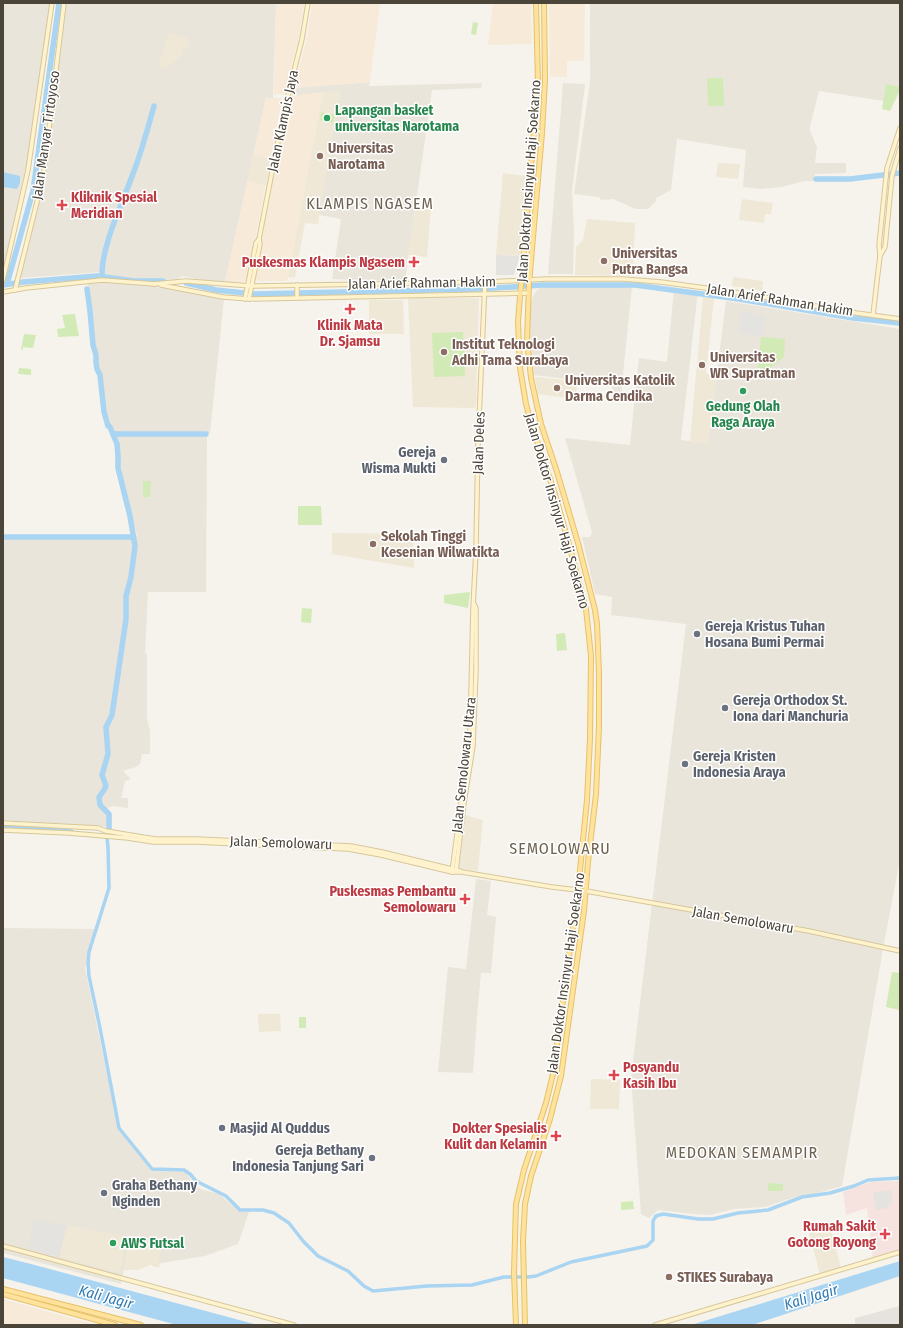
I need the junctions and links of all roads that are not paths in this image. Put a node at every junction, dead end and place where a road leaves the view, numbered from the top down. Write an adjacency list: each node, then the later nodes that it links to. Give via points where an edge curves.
1 (52, 3): 14 (street, Jalan Manyar Tirtoyoso, via 28,170)
2 (64, 3): 23 (street, Jalan Manyar Tirtoyoso, via 43,178)
3 (308, 3): 21 (street, Jalan Klampis Jaya, via 259,239 256,243)
4 (536, 3): 6 (main road, Jalan Doktor Insinyur Haji Soekarno, via 538,83)
5 (544, 3): 7 (main road, Jalan Doktor Insinyur Haji Soekarno)
6 (534, 124): 7 (street, via 538,127); 9 (main road, Jalan Doktor Insinyur Haji Soekarno)
7 (543, 125): 10 (main road, Jalan Doktor Insinyur Haji Soekarno)
8 (900, 128): 11 (street)
9 (534, 132): 10 (street); 16 (main road, Jalan Doktor Insinyur Haji Soekarno)
10 (542, 133): 17 (main road, Jalan Doktor Insinyur Haji Soekarno)
11 (893, 149): 12 (street); 13 (street, via 886,176 878,245)
12 (899, 150): 13 (street, via 892,176 885,247)
13 (880, 256): 30 (street)
14 (3, 280)
15 (186, 281): 19 (street, Jalan Arief Rahman Hakim); 21 (street, Jalan Arief Rahman Hakim); 22 (street)
16 (521, 282): 17 (street, Jalan Arief Rahman Hakim); 18 (street, Jalan Arief Rahman Hakim); 26 (main road, Jalan Doktor Insinyur Haji Soekarno)
17 (529, 282): 27 (main road, Jalan Doktor Insinyur Haji Soekarno); 30 (street, Jalan Arief Rahman Hakim, via 601,279 661,282)
18 (485, 283): 20 (street, Jalan Arief Rahman Hakim); 25 (street, Jalan Deles)
19 (154, 284): 22 (street, Jalan Arief Rahman Hakim); 23 (street, via 102,280)
20 (297, 286): 21 (street, Jalan Arief Rahman Hakim); 28 (street)
21 (249, 287): 29 (street, Jalan Klampis Jaya)
22 (184, 289): 29 (street, Jalan Arief Rahman Hakim, via 223,297)
23 (15, 290): 24 (street)
24 (3, 292)
25 (486, 292): 26 (street, Jalan Arief Rahman Hakim); 28 (street, Jalan Arief Rahman Hakim); 36 (street, Jalan Deles, via 478,442)
26 (520, 292): 27 (street, Jalan Arief Rahman Hakim); 33 (main road, Jalan Doktor Insinyur Haji Soekarno, via 520,368 529,416)
27 (528, 292): 32 (main road, Jalan Doktor Insinyur Haji Soekarno, via 527,340 530,369 540,424)
28 (297, 295): 29 (street, Jalan Arief Rahman Hakim)
29 (247, 297)
30 (873, 315): 31 (street, Jalan Arief Rahman Hakim)
31 (900, 318)
32 (552, 458): 33 (main road, via 548,462); 34 (main road, Jalan Doktor Insinyur Haji Soekarno)
33 (544, 460): 35 (main road, Jalan Doktor Insinyur Haji Soekarno)
34 (557, 472): 35 (main road, via 553,470); 38 (main road, Jalan Doktor Insinyur Haji Soekarno, via 580,550 597,624)
35 (548, 474): 37 (main road, Jalan Doktor Insinyur Haji Soekarno, via 586,609 591,656)
36 (475, 610): 44 (street, Jalan Semolowaru Utara, via 470,735)
37 (590, 726): 38 (main road); 39 (main road, Jalan Doktor Insinyur Haji Soekarno)
38 (599, 726): 40 (main road, Jalan Doktor Insinyur Haji Soekarno)
39 (590, 739): 40 (main road); 45 (main road, Jalan Doktor Insinyur Haji Soekarno, via 588,800)
40 (599, 739): 46 (main road, Jalan Doktor Insinyur Haji Soekarno)
41 (3, 823): 43 (street, Jalan Semolowaru, via 98,828 156,839)
42 (3, 830): 43 (street, Jalan Semolowaru, via 110,836 153,842)
43 (196, 841): 44 (street, Jalan Semolowaru, via 356,848)
44 (454, 871): 45 (street, Jalan Semolowaru)
45 (578, 890): 46 (street, Jalan Semolowaru); 48 (main road, Jalan Doktor Insinyur Haji Soekarno)
46 (586, 891): 47 (street, Jalan Semolowaru); 49 (main road, Jalan Doktor Insinyur Haji Soekarno)
47 (900, 950)
48 (563, 1004): 49 (main road); 50 (main road, Jalan Doktor Insinyur Haji Soekarno)
49 (572, 1004): 51 (main road, Jalan Doktor Insinyur Haji Soekarno)
50 (562, 1016): 51 (main road, via 566,1014); 58 (main road, Jalan Doktor Insinyur Haji Soekarno, via 549,1093 524,1170 516,1204)
51 (570, 1017): 63 (main road, Jalan Doktor Insinyur Haji Soekarno, via 558,1092 526,1198 523,1241)
52 (3, 1246): 61 (street)
53 (900, 1252): 64 (street)
54 (3, 1288): 56 (main road)
55 (3, 1294): 57 (main road)
56 (64, 1305): 57 (main road); 60 (main road)
57 (62, 1311): 59 (main road)
58 (516, 1323): 62 (main road)
59 (115, 1325)
60 (141, 1325)
61 (294, 1325)
62 (511, 1325)
63 (525, 1325)
64 (655, 1325)

